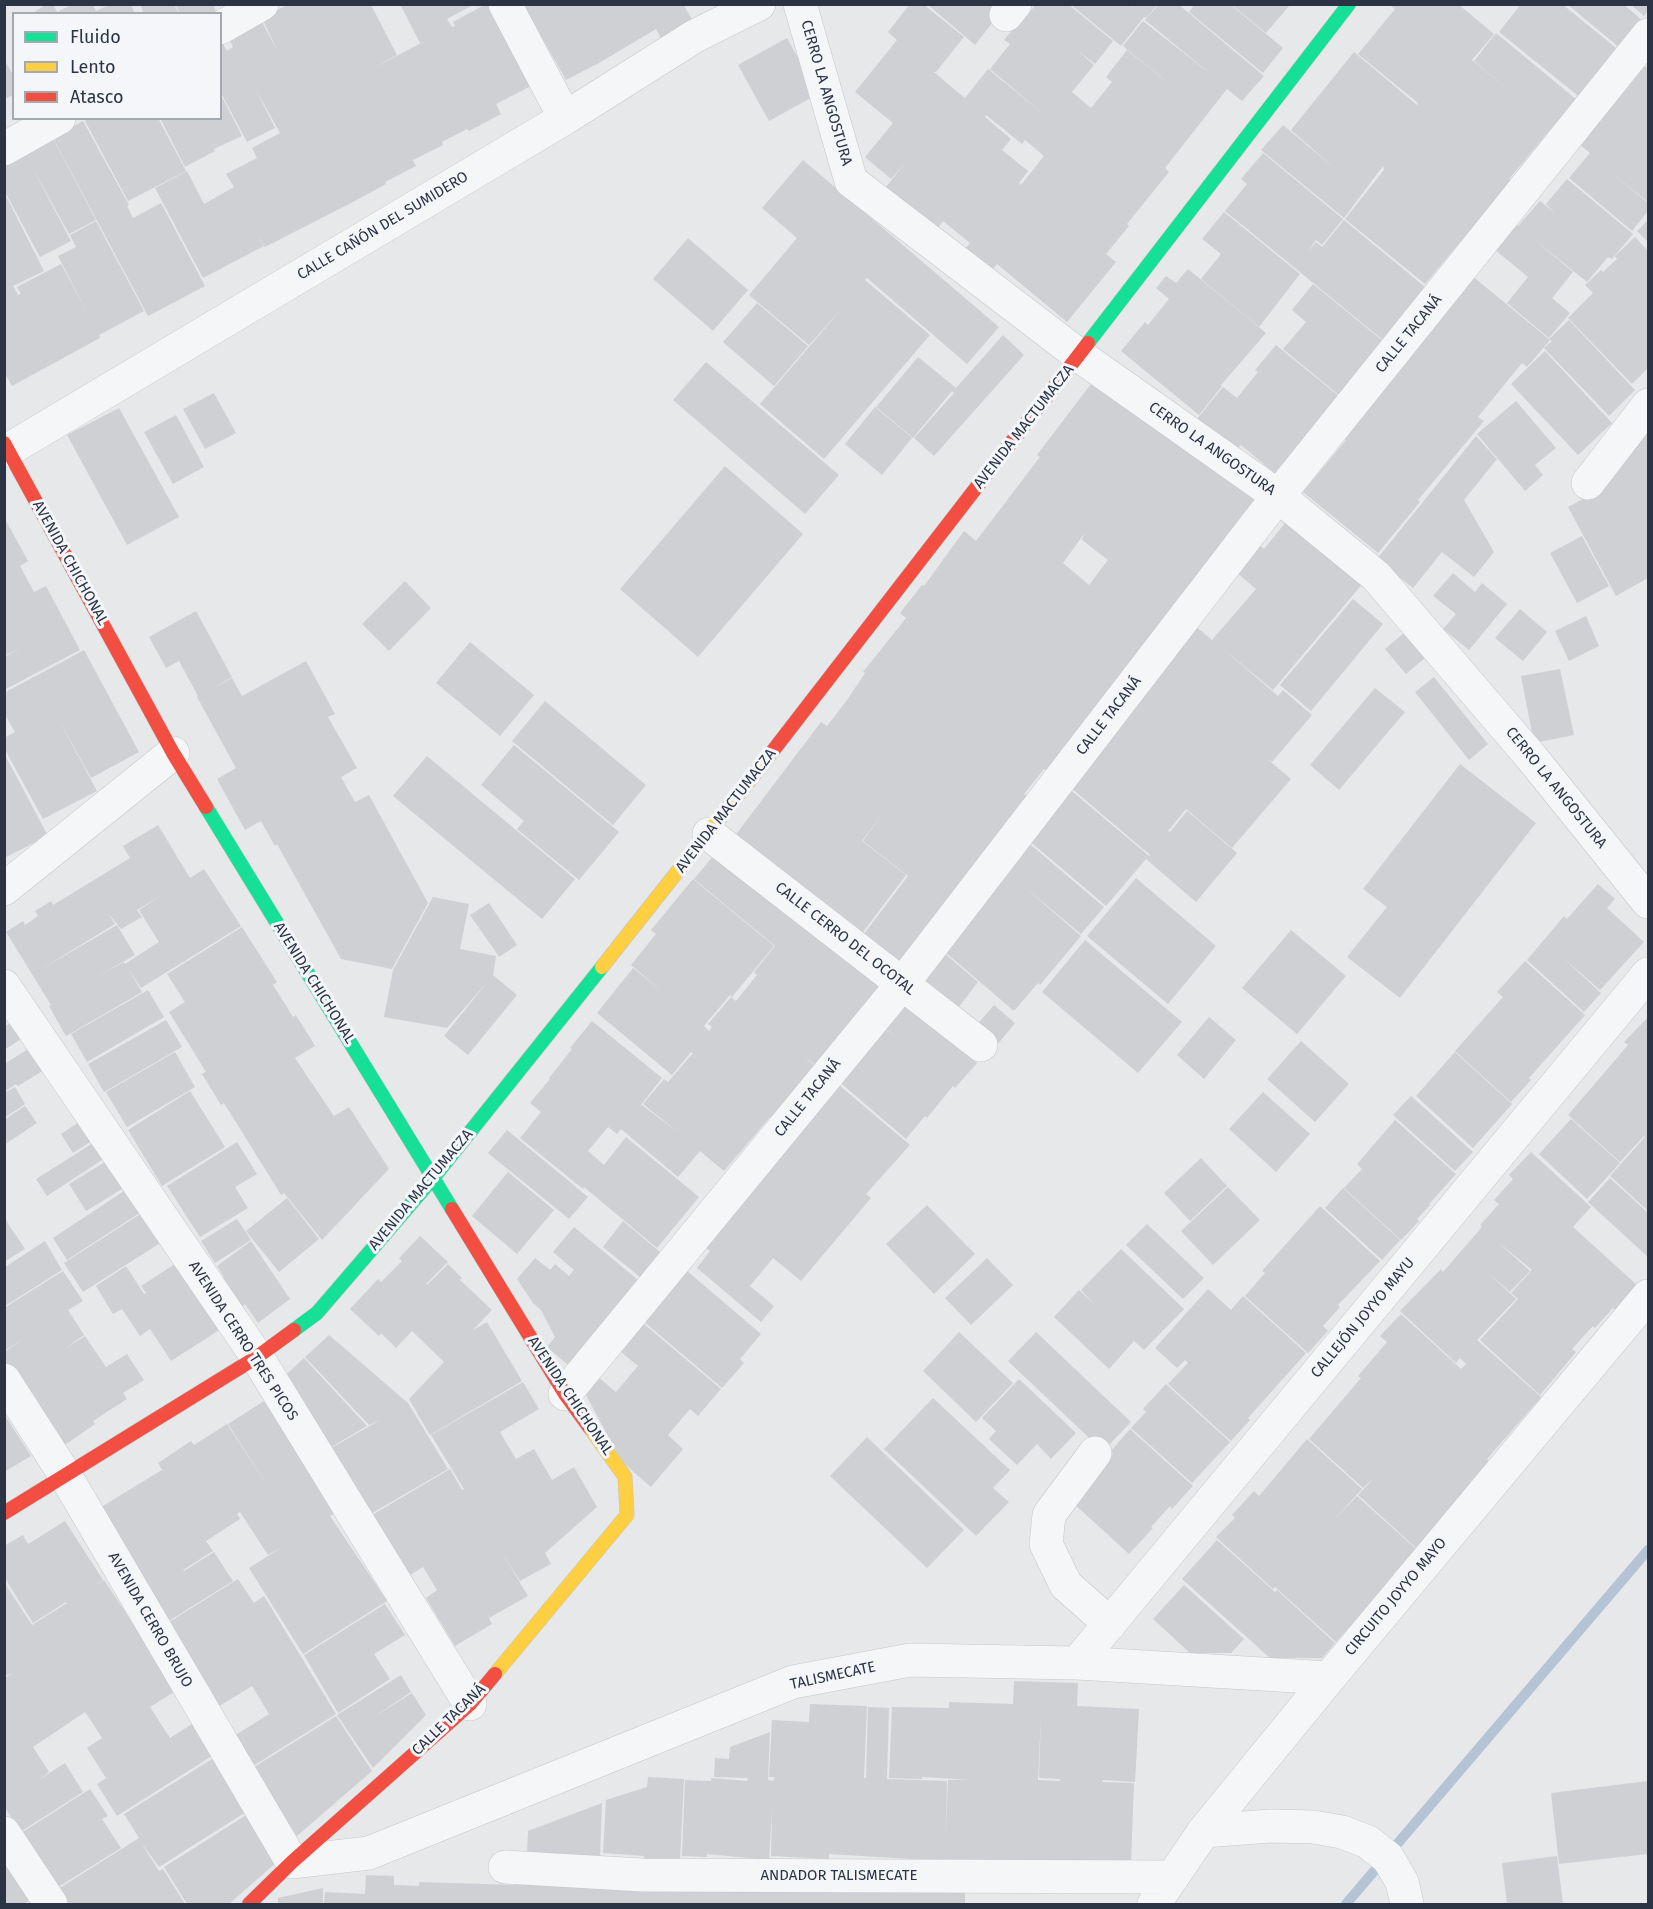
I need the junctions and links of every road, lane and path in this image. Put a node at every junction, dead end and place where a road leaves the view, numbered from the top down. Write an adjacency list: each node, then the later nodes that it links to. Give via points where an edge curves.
1 (262, 4): 6 (street)
2 (505, 4): 8 (street)
3 (759, 4): 8 (street, CALLE CAÑÓN DEL SUMIDERO, via 695,36)
4 (800, 4): 11 (street, CERRO LA ANGOSTURA, via 852,181)
5 (1348, 4): 11 (street, AVENIDA MACTUMACZA)
6 (222, 27)
7 (1648, 35): 15 (street, CALLE TACANÁ)
8 (564, 118): 13 (street, CALLE CAÑÓN DEL SUMIDERO)
9 (55, 120): 10 (street)
10 (4, 149)
11 (1080, 356): 15 (street, CERRO LA ANGOSTURA); 17 (street, AVENIDA MACTUMACZA)
12 (1648, 405): 14 (street)
13 (6, 446): 16 (street, AVENIDA CHICHONAL)
14 (1588, 483)
15 (1278, 496): 19 (street, CERRO LA ANGOSTURA, via 1376,576 1532,758); 21 (street, CALLE TACANÁ)
16 (173, 753): 18 (street); 24 (street, AVENIDA CHICHONAL)
17 (709, 834): 21 (street, CALLE CERRO DEL OCOTAL); 24 (street, AVENIDA MACTUMACZA)
18 (4, 889)
19 (1648, 902)
20 (1648, 974): 33 (street, CALLEJÓN JOYYO MAYU)
21 (903, 983): 23 (street, CALLE CERRO DEL OCOTAL); 28 (street, CALLE TACANÁ)
22 (4, 986): 26 (street, AVENIDA CERRO TRES PICOS)
23 (981, 1045)
24 (434, 1177): 26 (street, AVENIDA MACTUMACZA, via 317,1313); 28 (street, AVENIDA CHICHONAL)
25 (1648, 1296): 35 (street, CIRCUITO JOYYO MAYO)
26 (257, 1358): 30 (street, AVENIDA MACTUMACZA); 36 (street, AVENIDA CERRO TRES PICOS)
27 (4, 1380): 30 (street, AVENIDA CERRO BRUJO)
28 (565, 1394): 32 (street, AVENIDA CHICHONAL, via 625,1477)
29 (1095, 1453): 33 (street, via 1049,1515 1046,1544 1066,1585)
30 (66, 1475): 31 (street, AVENIDA MACTUMACZA); 39 (street, AVENIDA CERRO BRUJO)
31 (4, 1513)
32 (627, 1515): 36 (street, CALLE TACANÁ)
33 (1110, 1624): 34 (street, CALLEJÓN JOYYO MAYU)
34 (1077, 1663): 35 (street, TALISMECATE); 39 (street, TALISMECATE, via 910,1660 793,1682 369,1853)
35 (1329, 1677): 37 (street, CIRCUITO JOYYO MAYO)
36 (470, 1704): 39 (street, CALLE TACANÁ)
37 (1204, 1831): 41 (street, CIRCUITO JOYYO MAYO); 45 (street, via 1271,1826 1342,1832 1368,1842 1388,1858 1402,1882)
38 (4, 1833): 42 (street)
39 (292, 1862): 43 (street, CALLE TACANÁ)
40 (506, 1867): 41 (street, ANDADOR TALISMECATE, via 642,1875)
41 (1173, 1877): 44 (street, CIRCUITO JOYYO MAYO)
42 (51, 1905)
43 (249, 1905)
44 (1154, 1905)
45 (1407, 1905)

